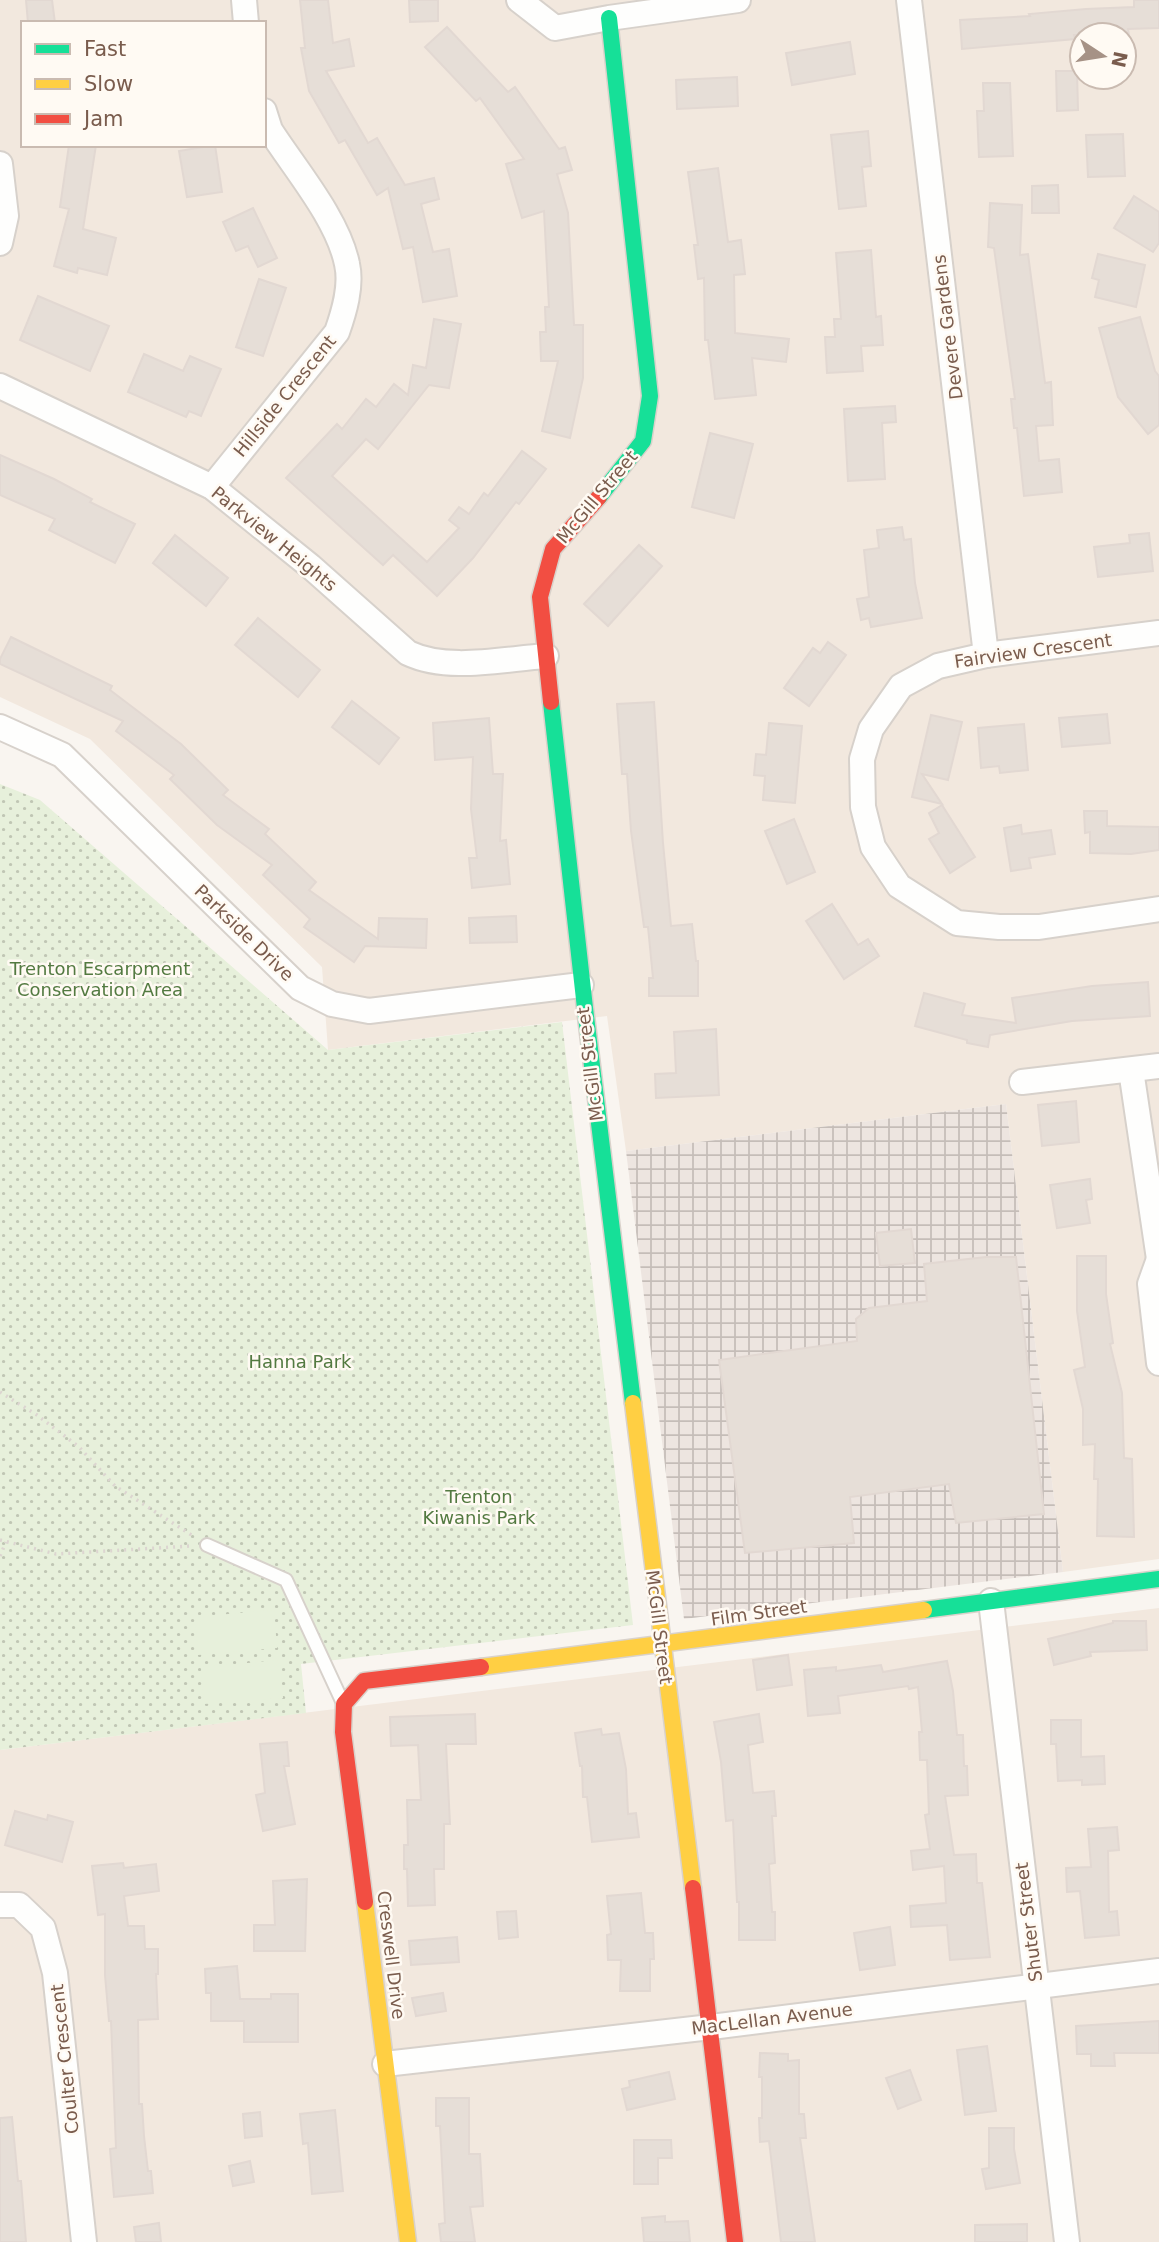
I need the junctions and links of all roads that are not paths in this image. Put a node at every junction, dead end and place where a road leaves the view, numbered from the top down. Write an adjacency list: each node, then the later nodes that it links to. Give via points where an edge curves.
1 (244, 0): 6 (street)
2 (519, 0): 5 (street, via 555,28)
3 (738, 0): 5 (street)
4 (909, 0): 13 (street, Devere Gardens)
5 (609, 18): 14 (street, McGill Street, via 650,396 643,441 554,549 540,597)
6 (246, 21)
7 (266, 117): 11 (street, Hillside Crescent, via 338,233 348,267 346,306 337,332)
8 (0, 164): 9 (street, via 6,216)
9 (0, 243)
10 (0, 386): 11 (street, Parkview Heights)
11 (212, 487): 14 (street, Parkview Heights, via 408,653 425,661 457,662)
12 (1159, 633): 13 (street, Fairview Crescent)
13 (986, 655): 16 (street, Fairview Crescent, via 938,666 901,686 871,729 862,759 863,807 873,847 886,867 899,886 957,923 1039,927)
14 (545, 656): 17 (street, McGill Street)
15 (0, 727): 17 (street, Parkside Drive, via 62,755 300,988 332,1004 369,1011)
16 (1159, 909)
17 (580, 985): 26 (street, McGill Street)
18 (1159, 1066): 19 (street)
19 (1131, 1069): 20 (street); 21 (street)
20 (1022, 1082)
21 (1159, 1259): 22 (street, via 1150,1284)
22 (1159, 1363)
23 (207, 1545): 27 (lane, via 286,1580)
24 (1159, 1579): 25 (street, Film Street)
25 (991, 1601): 26 (street, Film Street); 30 (street, Shuter Street)
26 (661, 1645): 27 (street, Film Street, via 364,1681); 31 (street, McGill Street)
27 (344, 1704): 32 (street, Creswell Drive, via 343,1732)
28 (0, 1905): 33 (street, Coulter Crescent, via 19,1905 43,1928 55,1973)
29 (1159, 1971): 30 (street, MacLellan Avenue)
30 (1036, 1986): 31 (street, MacLellan Avenue); 36 (street, Shuter Street)
31 (711, 2027): 32 (street, MacLellan Avenue); 35 (street, McGill Street)
32 (385, 2064): 34 (street, Creswell Drive)
33 (84, 2242)
34 (408, 2242)
35 (735, 2242)
36 (1067, 2242)

